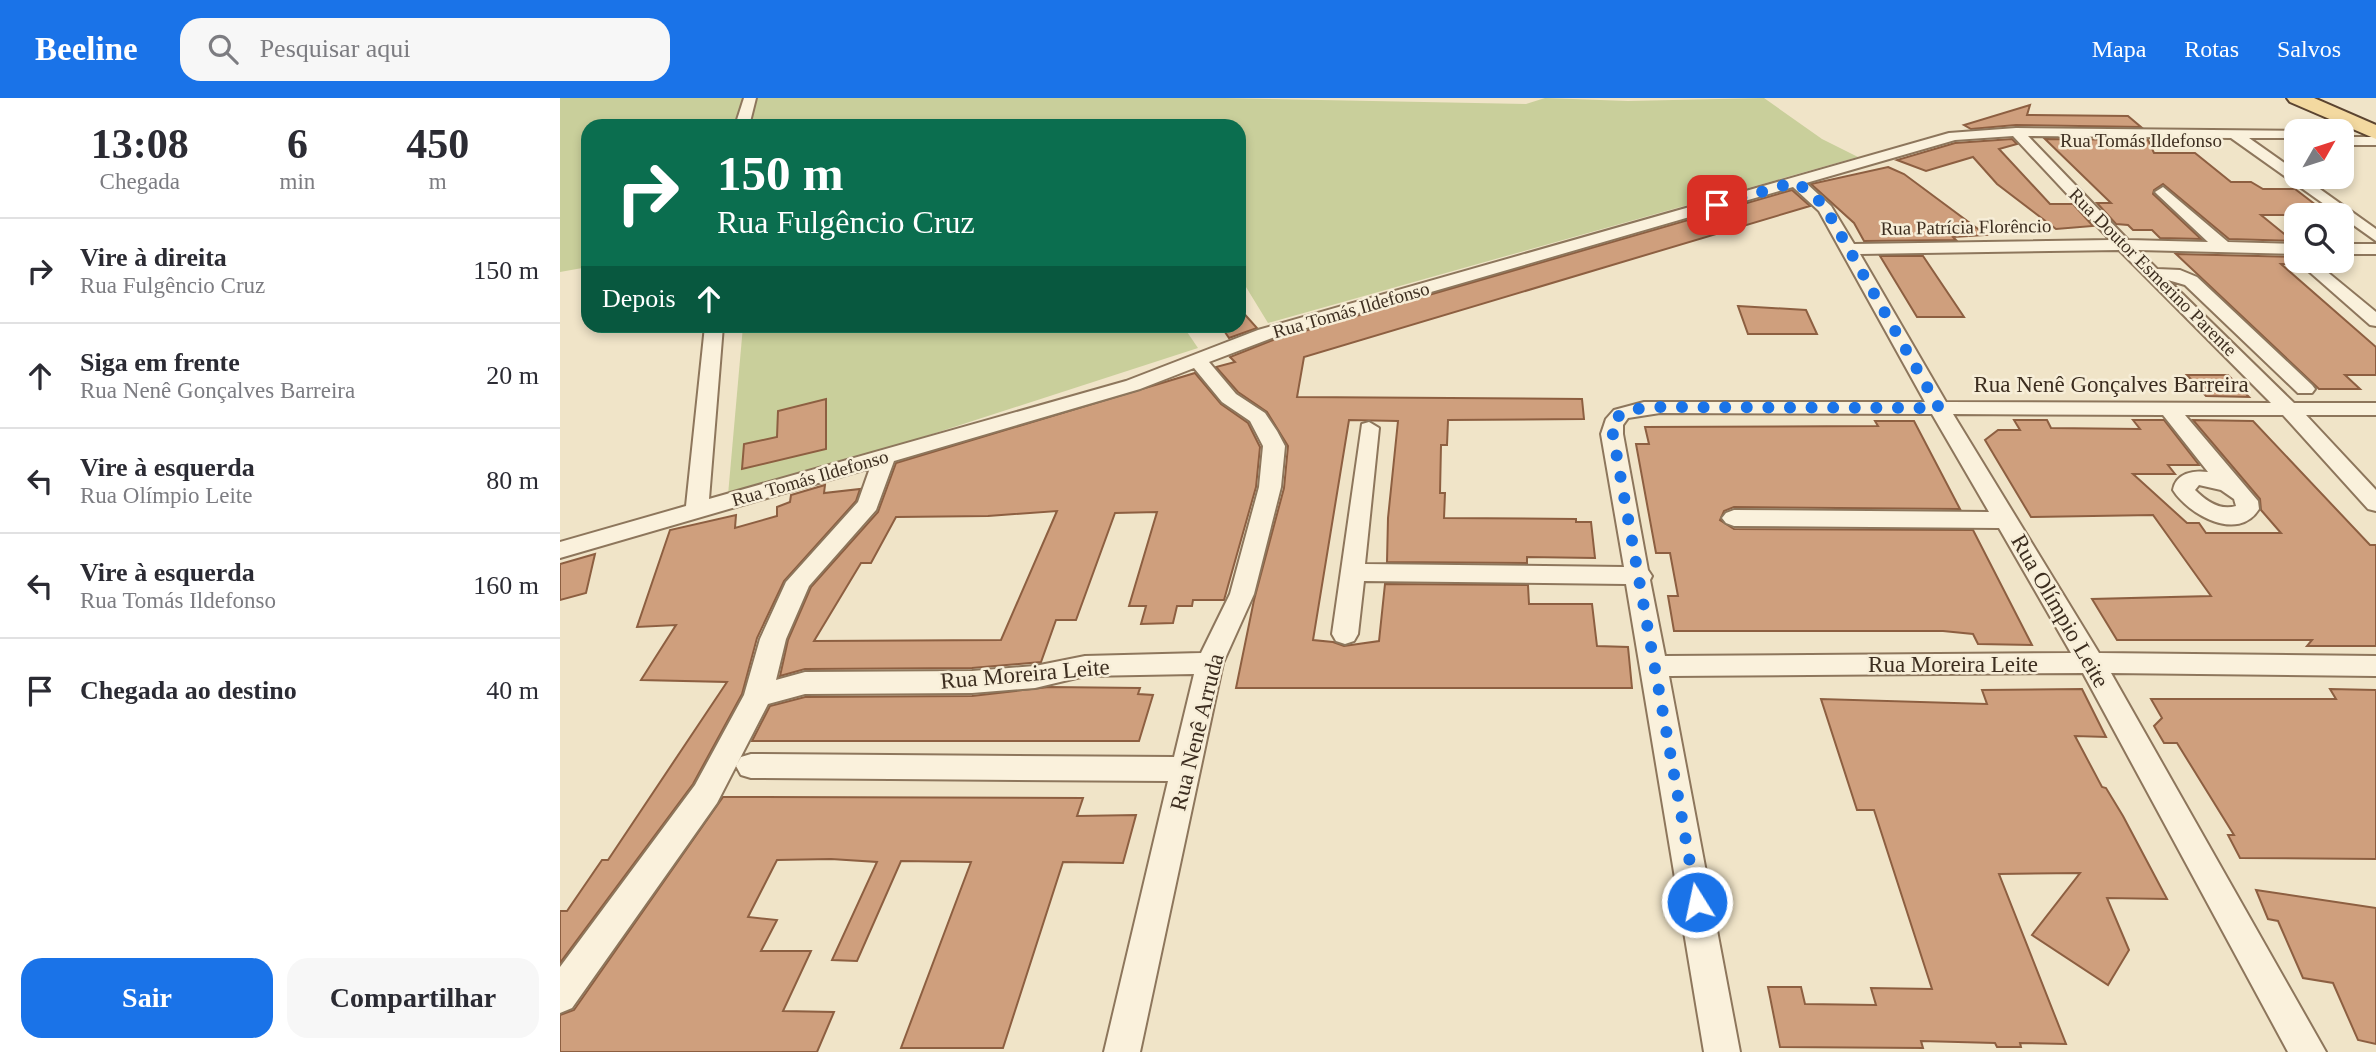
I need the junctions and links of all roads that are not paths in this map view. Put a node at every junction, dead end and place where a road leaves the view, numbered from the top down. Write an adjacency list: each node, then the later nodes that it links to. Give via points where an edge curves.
1 (750, 98): 4 (street)
2 (2297, 98): 6 (main road)
3 (2323, 98): 5 (main road)
4 (744, 119)
5 (2376, 122)
6 (2376, 133): 7 (street)
7 (2354, 134)
8 (2018, 135): 10 (street, Rua Tomás Ildefonso); 14 (street, Rua Tomás Ildefonso, via 1954,136); 17 (street, Rua Doutor Esmerino Parente)
9 (2284, 135): 10 (street, Rua Tomás Ildefonso)
10 (2241, 138): 11 (street, Rua Tomás Ildefonso); 16 (street)
11 (2284, 140)
12 (2354, 141): 13 (street)
13 (2376, 141)
14 (1795, 182): 21 (street, Rua Olímpio Leite, via 1826,209); 28 (street, Rua Tomás Ildefonso, via 1265,334 1214,351)
15 (2163, 192): 18 (street)
16 (2376, 236)
17 (2123, 245): 18 (street, Rua Patrícia Florêncio); 21 (street, Rua Patrícia Florêncio); 24 (street, Rua Doutor Esmerino Parente)
18 (2223, 247): 22 (street, Rua Patrícia Florêncio)
19 (2354, 249): 20 (street)
20 (2376, 249)
21 (1847, 250): 31 (street, Rua Olímpio Leite)
22 (2284, 250)
23 (2321, 273): 25 (street)
24 (2152, 274): 29 (street, via 2180,275 2191,281); 32 (street, Rua Doutor Esmerino Parente)
25 (2371, 309): 26 (street)
26 (2376, 321)
27 (713, 333): 38 (street)
28 (1199, 362): 35 (street, Rua Tomás Ildefonso); 45 (street, Rua Nenê Arruda, via 1229,398 1258,417 1273,446 1270,487 1242,594)
29 (2305, 388)
30 (2168, 407): 31 (street, Rua Nenê Gonçalves Barreira); 32 (street, Rua Nenê Gonçalves Barreira); 36 (street)
31 (1939, 408): 40 (street, Rua Olímpio Leite); 43 (street, Rua Nenê Gonçalves Barreira, via 1678,407 1622,413 1611,424)
32 (2289, 409): 33 (street, Rua Nenê Gonçalves Barreira); 37 (street, Rua Doutor Esmerino Parente)
33 (2376, 409)
34 (1369, 428): 42 (street)
35 (885, 456): 38 (street, Rua Tomás Ildefonso); 49 (street, via 868,505 798,582 773,639)
36 (2232, 486)
37 (2376, 504)
38 (697, 511): 41 (street, Rua Tomás Ildefonso)
39 (1734, 518): 40 (street)
40 (2006, 520): 46 (street, Rua Olímpio Leite)
41 (560, 550)
42 (1352, 572): 43 (street); 44 (street)
43 (1640, 576): 47 (street)
44 (1345, 634)
45 (1210, 663): 49 (street, Rua Moreira Leite, via 1085,666 1035,677 972,682 806,683); 51 (street, Rua Nenê Arruda)
46 (2091, 663): 47 (street, Rua Moreira Leite); 48 (street, Rua Moreira Leite); 55 (street, Rua Olímpio Leite)
47 (1655, 666): 54 (street)
48 (2376, 666)
49 (758, 696): 52 (street, via 706,794)
50 (751, 766): 51 (street)
51 (1187, 769): 53 (street, Rua Nenê Arruda)
52 (560, 996)
53 (1122, 1052)
54 (1722, 1052)
55 (2308, 1052)

